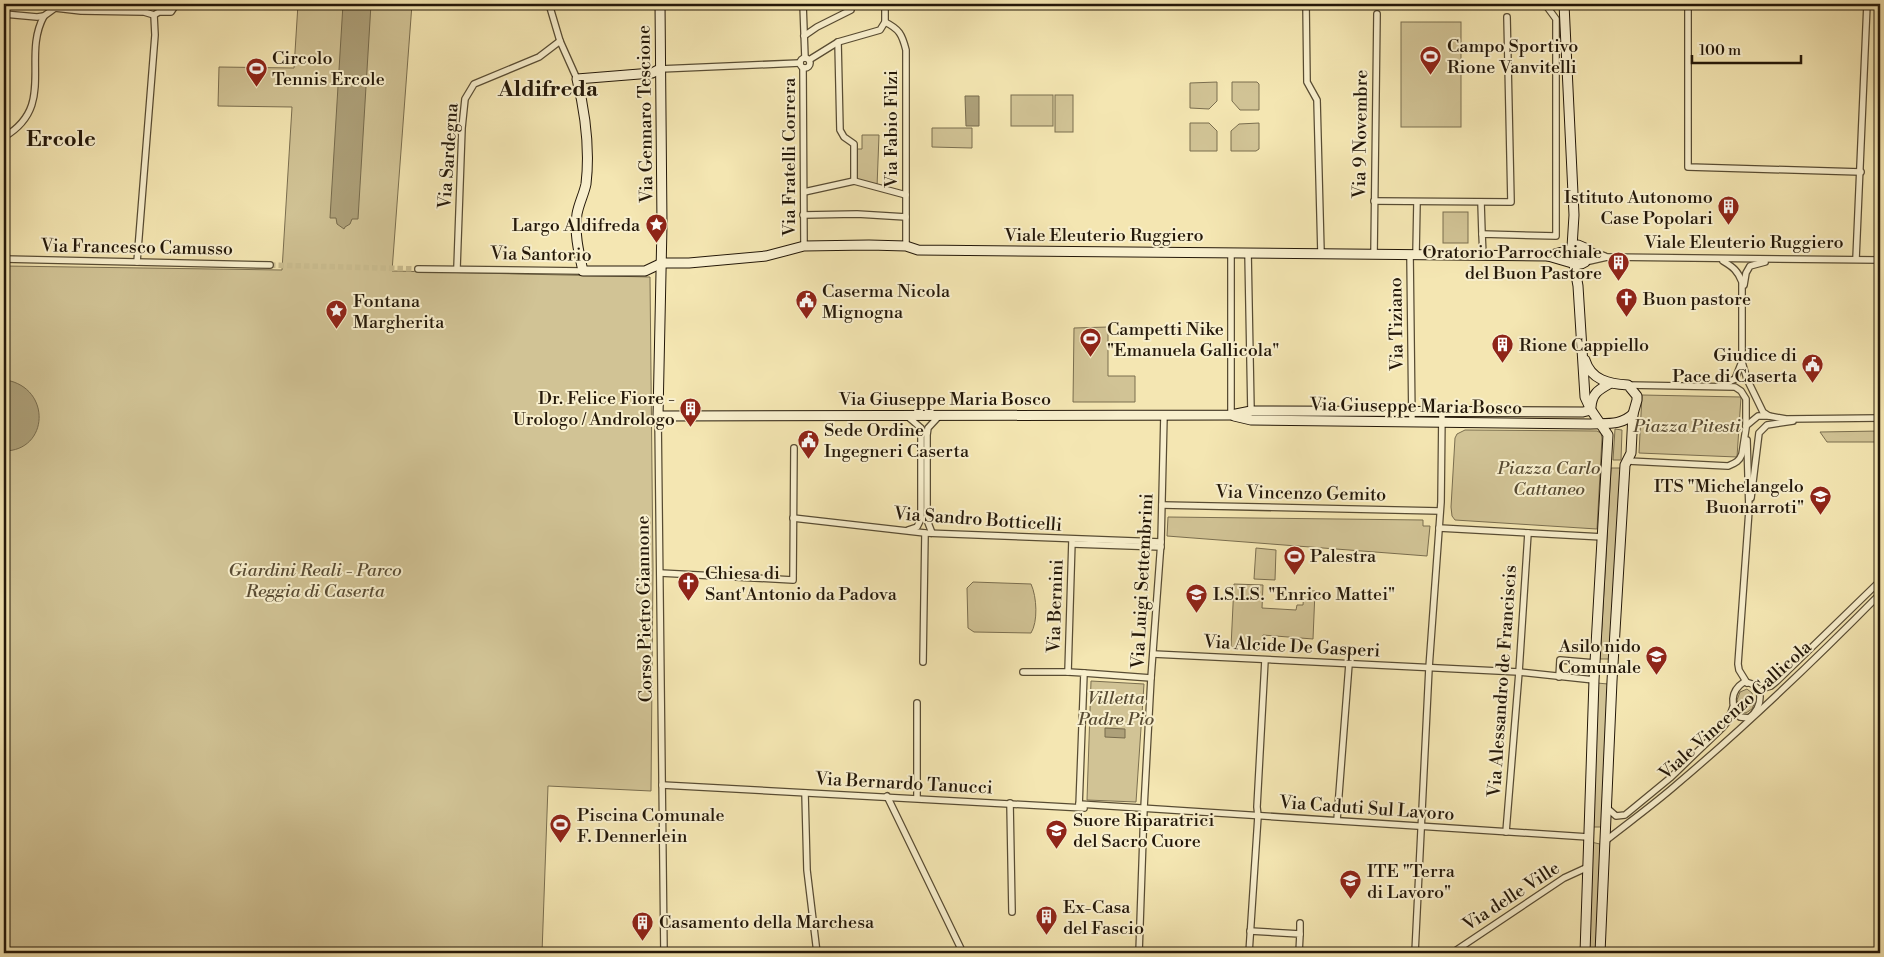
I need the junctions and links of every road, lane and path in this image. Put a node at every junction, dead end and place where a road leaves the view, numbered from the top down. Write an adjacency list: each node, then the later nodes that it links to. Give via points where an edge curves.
1 (549, 4): 20 (street)
2 (660, 4): 24 (street, Via Gennaro Tescione)
3 (803, 4): 19 (street)
4 (850, 4): 19 (street, via 851,10)
5 (885, 4): 18 (street)
6 (1306, 4): 42 (street, via 1307,82 1317,100)
7 (1545, 4): 36 (street, via 1556,19 1556,236)
8 (1564, 4): 39 (street)
9 (1688, 4): 27 (street, via 1688,167)
10 (1867, 4): 27 (street)
11 (54, 6): 15 (street, via 81,12 144,12); 16 (street)
12 (175, 6): 15 (street, via 171,12)
13 (4, 14): 16 (street)
14 (1377, 14): 31 (street, Via 9 Novembre)
15 (154, 15): 53 (street)
16 (44, 16): 26 (street, via 37,35 36,85 32,105 26,118)
17 (1507, 17): 33 (street, via 1510,202)
18 (885, 22): 21 (street, via 880,30); 30 (street, Via Fabio Filzi, via 902,34 906,50)
19 (804, 36): 22 (street)
20 (560, 41): 25 (street); 58 (street, Via Sardegna, via 539,57 474,84 466,99)
21 (838, 42): 22 (street); 28 (street, via 840,130 854,144)
22 (807, 59): 23 (street, Via Fratelli Correra, via 809,66)
23 (802, 65): 24 (street); 29 (street, Via Fratelli Correra)
24 (660, 69): 25 (street, via 652,74); 55 (street, Via Gennaro Tescione)
25 (577, 79): 59 (street, via 583,103 586,146 586,184 577,214 576,238)
26 (4, 138)
27 (1861, 172): 50 (street)
28 (854, 181): 29 (street); 30 (street)
29 (804, 192): 34 (street, Via Fratelli Correra)
30 (906, 195): 35 (street, Via Fabio Filzi)
31 (1374, 201): 32 (street); 43 (street, Via 9 Novembre)
32 (1417, 202): 33 (street); 44 (street, Via Tiziano)
33 (1481, 202): 36 (street)
34 (803, 215): 35 (street); 37 (street, Via Fratelli Correra)
35 (906, 217): 38 (street, Via Fabio Filzi)
36 (1482, 234): 45 (street)
37 (804, 246): 38 (street, Viale Eleuterio Ruggiero); 55 (street, Viale Eleuterio Ruggiero, via 766,256)
38 (906, 246): 40 (street, Viale Eleuterio Ruggiero, via 918,250)
39 (1577, 248): 46 (street, Viale Eleuterio Ruggiero); 47 (street, Viale Eleuterio Ruggiero); 54 (street, via 1568,255); 54 (street, via 1588,254)
40 (1231, 252): 41 (street, Viale Eleuterio Ruggiero); 73 (street)
41 (1248, 252): 42 (street, Viale Eleuterio Ruggiero); 74 (street)
42 (1321, 253): 43 (street, Viale Eleuterio Ruggiero)
43 (1374, 254): 44 (street, Viale Eleuterio Ruggiero)
44 (1413, 254): 45 (street, Viale Eleuterio Ruggiero); 67 (street, Via Tiziano)
45 (1482, 255): 46 (street, Viale Eleuterio Ruggiero)
46 (1548, 256): 54 (street, Viale Eleuterio Ruggiero)
47 (1607, 257): 51 (street, Viale Eleuterio Ruggiero); 54 (street, Viale Eleuterio Ruggiero)
48 (4, 259): 53 (street, Via Francesco Camusso)
49 (1772, 259): 50 (street, Viale Eleuterio Ruggiero); 51 (street, Viale Eleuterio Ruggiero); 60 (street, via 1750,266)
50 (1856, 259): 52 (street, Viale Eleuterio Ruggiero)
51 (1722, 260): 60 (street, via 1739,274)
52 (1880, 260)
53 (137, 262): 56 (street, Via Francesco Camusso)
54 (1578, 263): 61 (street)
55 (662, 264): 59 (street, Via Santorio, via 645,271); 75 (street, Corso Pietro Giannone)
56 (270, 265)
57 (418, 268): 58 (street, Via Santorio)
58 (457, 268): 59 (street, Via Santorio)
59 (583, 271)
60 (1742, 291): 62 (street)
61 (1582, 348): 63 (street, via 1593,375); 66 (street, via 1585,397)
62 (1742, 362): 65 (street, via 1735,379); 76 (street, via 1759,405)
63 (1609, 384): 64 (street); 66 (street, via 1594,394)
64 (1628, 385): 65 (street); 69 (street, via 1637,396)
65 (1715, 387): 82 (street, via 1735,387 1744,394)
66 (1591, 410): 68 (street, Via Giuseppe Maria Bosco); 81 (street)
67 (1412, 411): 68 (street, Via Giuseppe Maria Bosco); 74 (street, Via Giuseppe Maria Bosco); 79 (street, Via Tiziano)
68 (1442, 411): 80 (street)
69 (1633, 414): 81 (street, via 1620,423); 84 (street, via 1631,453)
70 (906, 415): 71 (street, Via Giuseppe Maria Bosco); 75 (street, Via Giuseppe Maria Bosco); 91 (street, via 921,428 921,519 917,527)
71 (940, 415): 72 (street, Via Giuseppe Maria Bosco); 93 (street, via 928,428 927,435 927,520)
72 (1164, 415): 73 (street, Via Giuseppe Maria Bosco); 86 (street, Via Luigi Settembrini)
73 (1231, 415): 74 (street, Via Giuseppe Maria Bosco)
74 (1250, 415): 79 (street, Via Giuseppe Maria Bosco)
75 (658, 416): 98 (street, Corso Pietro Giannone)
76 (1769, 416): 78 (street); 82 (street, via 1758,416)
77 (1880, 418): 78 (street)
78 (1802, 419): 87 (street, via 1767,425 1759,433)
79 (1412, 423): 80 (street, Via Giuseppe Maria Bosco)
80 (1442, 423): 81 (street, Via Giuseppe Maria Bosco); 88 (street)
81 (1601, 424): 85 (street, via 1608,436)
82 (1746, 428): 84 (street, via 1740,460 1728,466); 87 (street)
83 (794, 448): 89 (street)
84 (1627, 463): 85 (street); 106 (street)
85 (1607, 464): 95 (street)
86 (1162, 505): 88 (street, Via Vincenzo Gemito); 97 (street, Via Luigi Settembrini)
87 (1749, 510): 116 (street, via 1738,664)
88 (1440, 511): 90 (street)
89 (793, 518): 91 (street, Via Sandro Botticelli); 98 (street, via 793,580)
90 (1439, 528): 94 (street); 107 (street)
91 (906, 530): 92 (street, Via Sandro Botticelli)
92 (925, 533): 93 (street, Via Sandro Botticelli); 103 (street)
93 (932, 533): 96 (street, Via Sandro Botticelli)
94 (1528, 533): 95 (street); 110 (street, Via Alessandro de Franciscis)
95 (1603, 537): 104 (street)
96 (1072, 542): 97 (street, Via Sandro Botticelli); 109 (street, Via Bernini)
97 (1161, 545): 101 (street, Via Luigi Settembrini)
98 (660, 573): 121 (street, Corso Pietro Giannone)
99 (1880, 581): 117 (street, Viale Vincenzo Gallicola, via 1778,680)
100 (1880, 594): 120 (street, Viale Vincenzo Gallicola)
101 (1153, 654): 102 (street, Via Alcide De Gasperi); 113 (street, Via Luigi Settembrini)
102 (1265, 660): 105 (street, Via Alcide De Gasperi); 129 (street)
103 (923, 662)
104 (1595, 663): 106 (street); 112 (street, via 1560,660); 114 (street)
105 (1349, 664): 107 (street, Via Alcide De Gasperi); 130 (street)
106 (1613, 664): 115 (street)
107 (1429, 668): 110 (street, Via Alcide De Gasperi); 131 (street)
108 (1023, 672): 109 (street)
109 (1068, 672): 111 (street, Via Bernini)
110 (1519, 672): 112 (street, Via Alcide De Gasperi); 132 (street, Via Alessandro de Franciscis)
111 (1084, 673): 113 (street, Via Bernini); 126 (street)
112 (1558, 677): 114 (street, Via Alcide De Gasperi)
113 (1151, 678): 128 (street, Via Luigi Settembrini)
114 (1594, 680): 115 (street); 133 (street)
115 (1612, 681): 127 (street)
116 (1747, 683): 117 (street); 119 (street, via 1737,686)
117 (1758, 690): 120 (street, via 1760,700)
118 (917, 703): 124 (street)
119 (1734, 707): 120 (street, via 1740,717); 127 (street, Viale Vincenzo Gallicola, via 1723,727 1670,778 1625,815 1616,816)
120 (1754, 715): 134 (street, Viale Vincenzo Gallicola, via 1676,786)
121 (662, 785): 122 (street, Via Bernardo Tanucci); 140 (street, Corso Pietro Giannone)
122 (806, 793): 123 (street, Via Bernardo Tanucci); 141 (street, via 807,870)
123 (887, 796): 124 (street, Via Bernardo Tanucci); 142 (street)
124 (917, 798): 125 (street, Via Bernardo Tanucci)
125 (1010, 803): 126 (street, Via Bernardo Tanucci); 136 (street)
126 (1079, 806): 128 (street, Via Bernardo Tanucci)
127 (1607, 808): 134 (street)
128 (1144, 810): 129 (street, Via Caduti Sul Lavoro); 143 (street, Via Luigi Settembrini)
129 (1258, 816): 130 (street, Via Caduti Sul Lavoro); 138 (street)
130 (1337, 820): 131 (street, Via Caduti Sul Lavoro)
131 (1421, 826): 132 (street, Via Caduti Sul Lavoro); 146 (street)
132 (1506, 832): 133 (street, Via Caduti Sul Lavoro)
133 (1588, 837): 134 (street); 135 (street)
134 (1604, 842): 149 (street)
135 (1588, 867): 147 (street, Via delle Ville, via 1564,878); 148 (street)
136 (1012, 912)
137 (1300, 923): 139 (street)
138 (1250, 931): 139 (street); 144 (street)
139 (1300, 934): 145 (street)
140 (664, 953)
141 (817, 953)
142 (963, 953)
143 (1139, 953)
144 (1249, 953)
145 (1299, 953)
146 (1415, 953)
147 (1452, 953)
148 (1585, 953)
149 (1600, 953)

